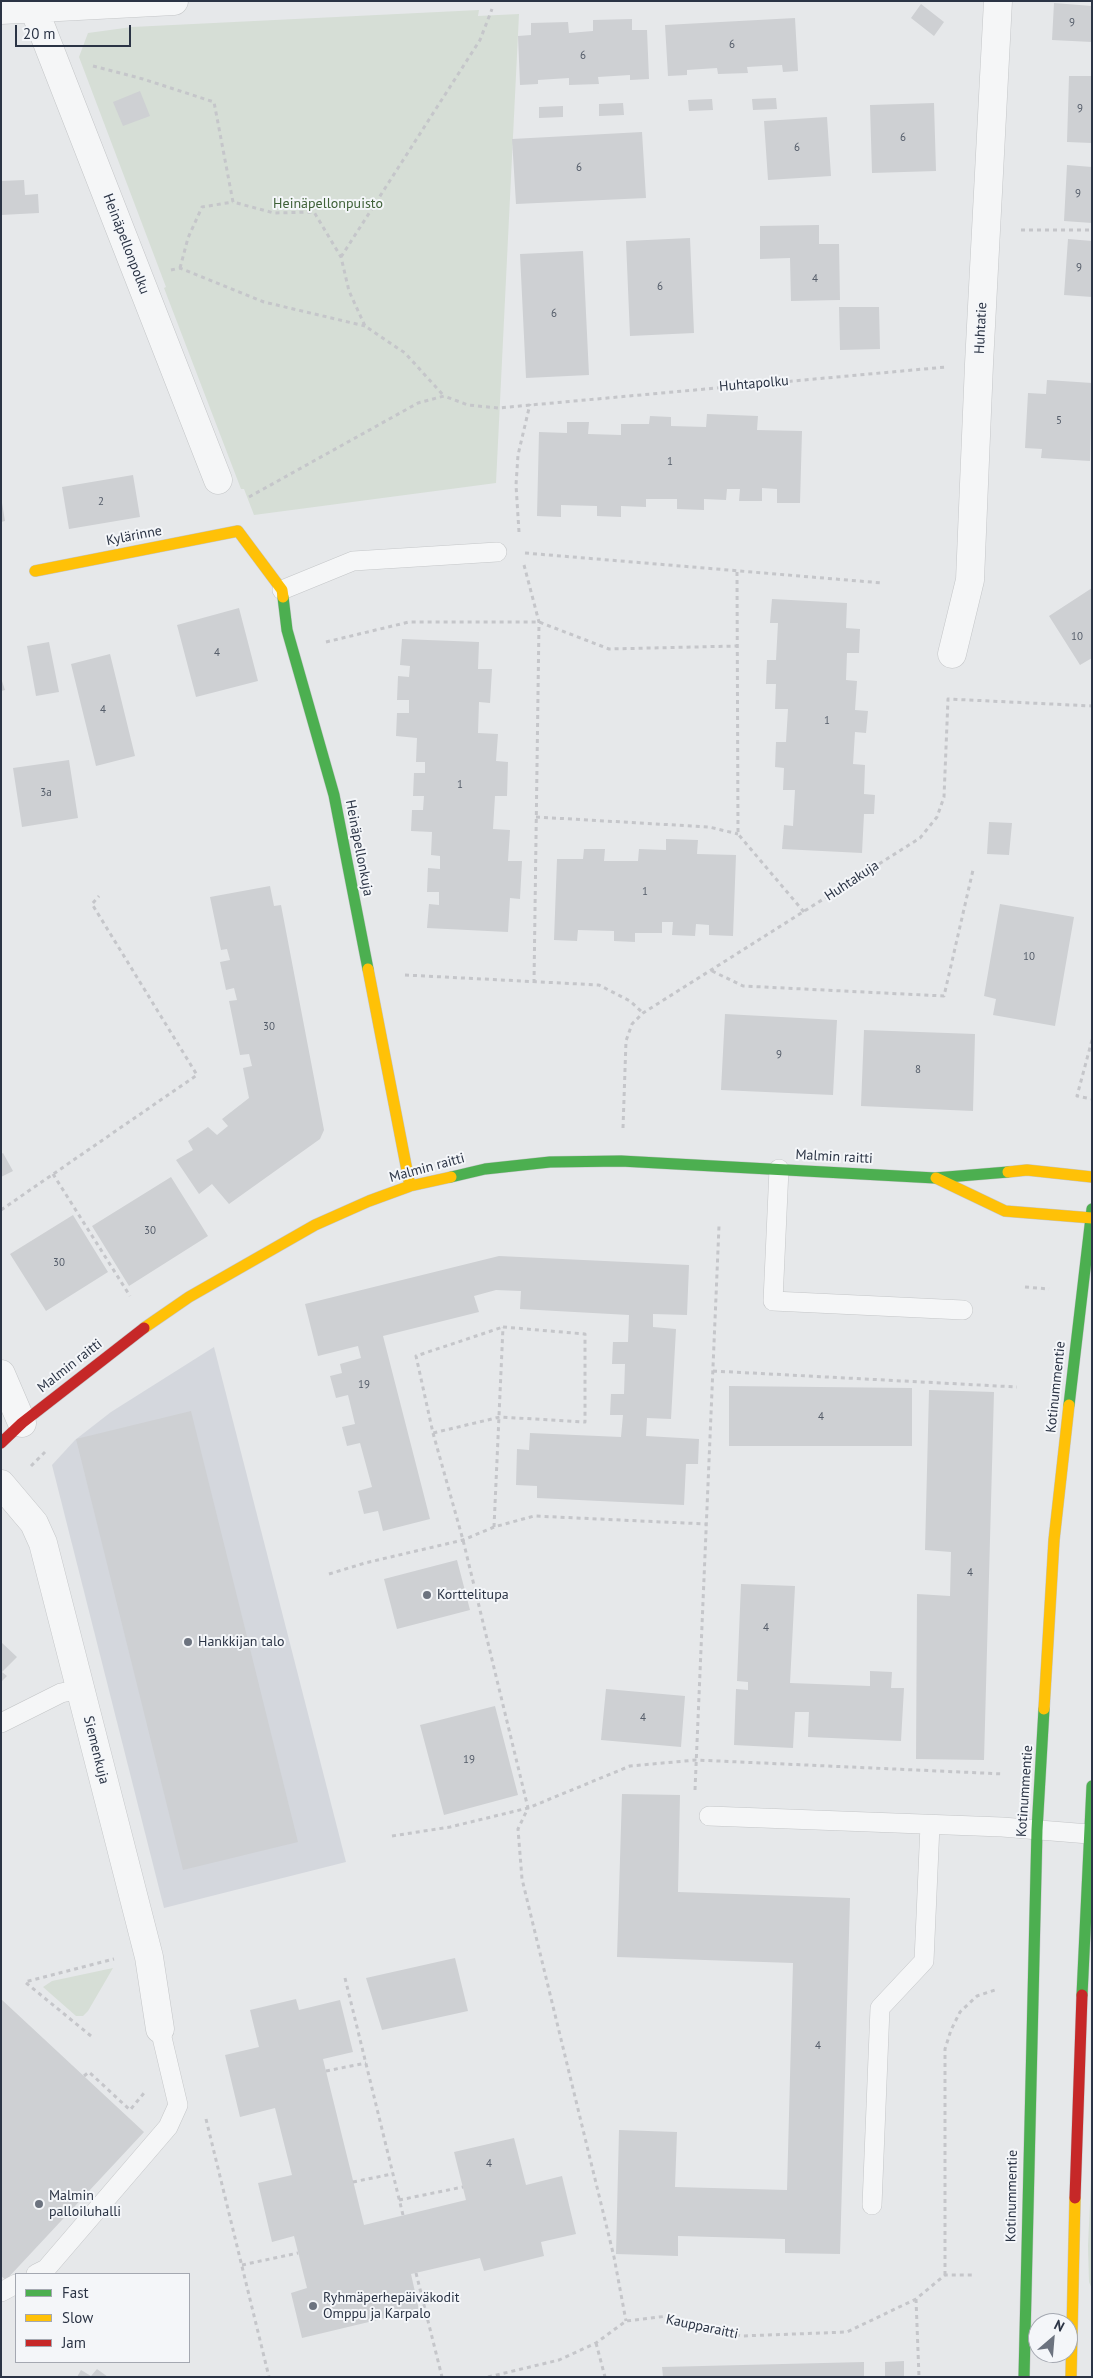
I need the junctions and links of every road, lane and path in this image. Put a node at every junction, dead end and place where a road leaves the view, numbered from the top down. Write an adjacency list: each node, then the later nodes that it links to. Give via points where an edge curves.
1 (174, 1): 3 (street)
2 (998, 1): 14 (street, Huhtatie)
3 (35, 5): 5 (street); 6 (street, Heinäpellonpolku)
4 (492, 9): 10 (path, via 480,40)
5 (1, 10)
6 (53, 56): 7 (path, via 143,79 214,102); 12 (street, Heinäpellonpolku)
7 (233, 202): 10 (path, via 274,213 314,212); 11 (path, via 202,207 188,238)
8 (1017, 230): 9 (path)
9 (1092, 230)
10 (341, 257): 13 (path, via 349,291)
11 (180, 268): 12 (path); 13 (path, via 264,302)
12 (138, 276): 17 (street, Heinäpellonpolku)
13 (365, 326): 15 (path, via 405,353)
14 (979, 364): 16 (path, Huhtapolku); 29 (street, Huhtatie, via 970,580)
15 (444, 396): 16 (path, Huhtapolku, via 468,405 498,408); 18 (path, via 418,403)
16 (530, 404): 21 (path, via 518,455 516,485)
17 (218, 480)
18 (246, 499)
19 (238, 531): 22 (street, Kylärinne); 25 (street, Heinäpellonkuja)
20 (496, 552): 21 (path); 25 (lane, via 353,561)
21 (520, 553): 23 (path); 26 (path)
22 (35, 570)
23 (737, 572): 24 (path); 28 (path)
24 (883, 583)
25 (282, 590): 47 (street, Heinäpellonkuja, via 287,630 334,795)
26 (540, 622): 27 (path, via 409,622); 28 (path, via 609,650); 31 (path)
27 (325, 642)
28 (737, 646): 32 (path)
29 (952, 654)
30 (1092, 706): 35 (path, Huhtakuja, via 948,699 944,797 937,817 920,838)
31 (536, 817): 32 (path, via 710,826); 38 (path)
32 (738, 834): 35 (path)
33 (973, 870): 36 (path, via 944,996 743,986)
34 (99, 896): 44 (path, via 92,904 197,1075)
35 (804, 912): 36 (path, Huhtakuja)
36 (712, 971): 39 (path, Huhtakuja)
37 (403, 975): 38 (path)
38 (534, 983): 39 (path, via 599,985 630,1001)
39 (643, 1013): 42 (path, Huhtakuja, via 632,1024 626,1041)
40 (1092, 1040): 41 (path, via 1077,1096)
41 (1092, 1099)
42 (622, 1131)
43 (779, 1169): 46 (street, Malmin raitti); 47 (street, Malmin raitti, via 550,1162 486,1169); 52 (lane, via 773,1301)
44 (53, 1174): 48 (path); 51 (path)
45 (1092, 1177): 46 (street, Malmin raitti, via 1027,1170)
46 (935, 1178): 49 (street, Malmin raitti, via 1006,1211)
47 (410, 1186): 58 (street, Malmin raitti, via 315,1225 189,1297 127,1340)
48 (1, 1210)
49 (1091, 1215): 74 (street, Kotinummentie, via 1054,1540)
50 (719, 1226): 54 (path)
51 (132, 1300)
52 (963, 1310)
53 (503, 1327): 57 (path); 57 (path, via 585,1334 585,1422); 59 (path, via 416,1356)
54 (713, 1371): 56 (path); 62 (path)
55 (1, 1374): 58 (street)
56 (1018, 1387)
57 (500, 1418): 59 (path); 63 (path)
58 (22, 1423): 60 (street, Malmin raitti)
59 (433, 1433): 64 (path)
60 (1, 1443)
61 (1, 1484): 66 (street, Siemenkuja, via 34,1523 43,1543)
62 (706, 1524): 63 (path, via 534,1516); 68 (path)
63 (494, 1526): 64 (path)
64 (463, 1540): 65 (path); 71 (path)
65 (328, 1574)
66 (80, 1689): 67 (lane, via 61,1693); 80 (street, Siemenkuja, via 149,1957)
67 (1, 1723)
68 (696, 1760): 69 (path); 71 (path, via 630,1766); 72 (path, via 694,1818)
69 (1004, 1774)
70 (1092, 1786): 75 (street)
71 (528, 1808): 76 (path, via 450,1827); 102 (path, via 518,1829 522,1879 614,2257)
72 (709, 1816): 73 (lane)
73 (930, 1824): 74 (lane); 91 (lane, via 924,1961 880,2008)
74 (1037, 1830): 75 (lane); 111 (street, Kotinummentie)
75 (1089, 1834): 105 (street, via 1079,2052)
76 (392, 1836)
77 (118, 1958): 81 (path, via 26,1982)
78 (345, 1978): 82 (path)
79 (995, 1990): 98 (path, via 977,1996 960,2012 945,2049)
80 (160, 2029): 86 (lane)
81 (91, 2036)
82 (366, 2063): 83 (path); 87 (path)
83 (326, 2071)
84 (84, 2076): 85 (path, via 89,2072 130,2110)
85 (150, 2086)
86 (178, 2105): 94 (path, via 203,2108); 95 (lane, via 168,2127 46,2269)
87 (392, 2174): 88 (path); 90 (path)
88 (353, 2182)
89 (463, 2187): 90 (path)
90 (399, 2200): 92 (path)
91 (872, 2205)
92 (403, 2215)
93 (298, 2253): 94 (path)
94 (242, 2265): 106 (path)
95 (38, 2273)
96 (416, 2273): 107 (path)
97 (972, 2275): 98 (path)
98 (944, 2276): 101 (path, Kaupparaitti)
99 (15, 2285): 100 (lane)
100 (1, 2292)
101 (916, 2299): 102 (path, Kaupparaitti, via 847,2332 742,2336 710,2330 668,2316); 110 (path)
102 (626, 2320): 103 (path)
103 (596, 2343): 108 (path, via 559,2360); 109 (path)
104 (1085, 2368): 105 (street)
105 (1071, 2372): 112 (street)
106 (269, 2377)
107 (442, 2377)
108 (488, 2377)
109 (605, 2377)
110 (919, 2377)
111 (1024, 2377)
112 (1056, 2377)

